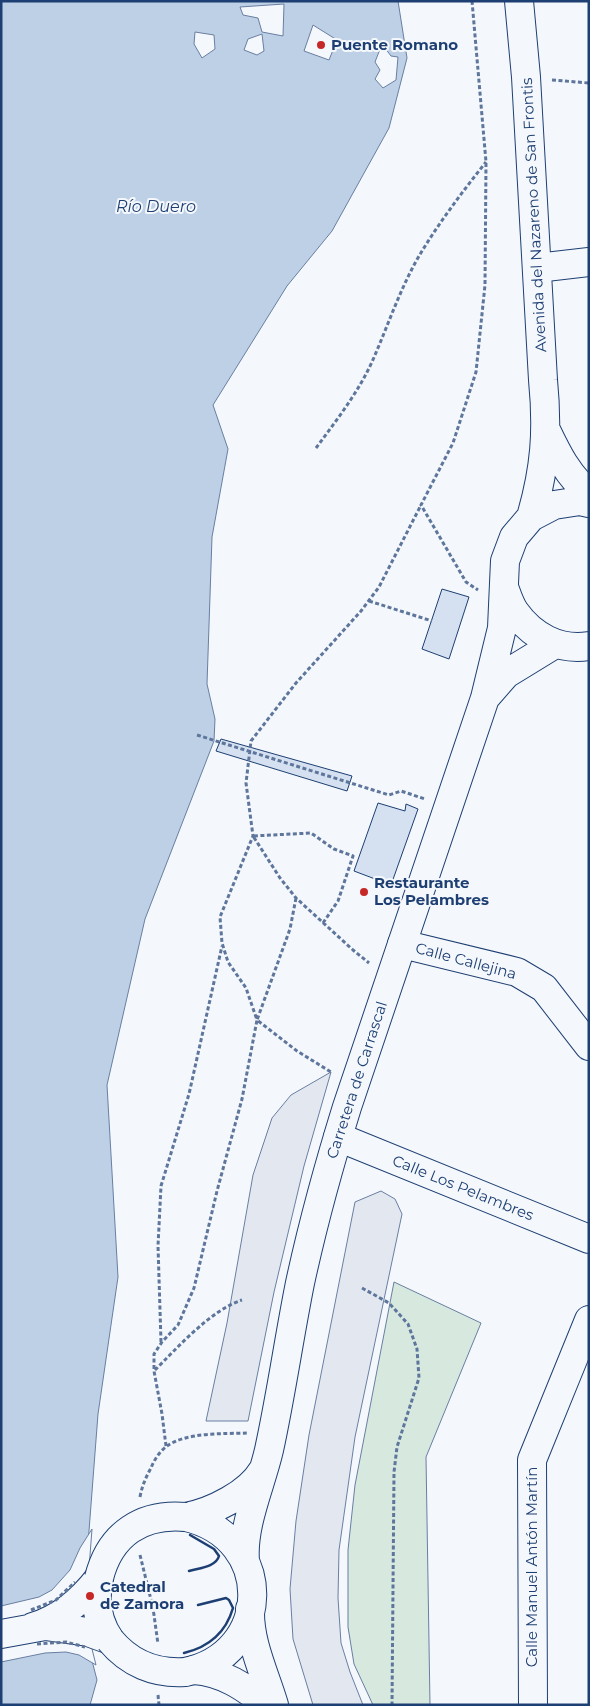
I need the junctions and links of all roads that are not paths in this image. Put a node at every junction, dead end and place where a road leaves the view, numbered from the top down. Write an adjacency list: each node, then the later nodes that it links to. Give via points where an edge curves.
1 (519, 1): 3 (main road, Avenida del Nazareno de San Frontis)
2 (589, 262): 3 (main road)
3 (537, 268): 4 (main road, Avenida del Nazareno de San Frontis)
4 (546, 428): 5 (main road, Avenida del Nazareno de San Frontis, via 565,467); 7 (main road, Avenida del Nazareno de San Frontis, via 544,462)
5 (589, 493)
6 (589, 503): 7 (main road, via 580,501 554,505)
7 (531, 517): 8 (main road, Carretera de Carrascal, via 514,537)
8 (491, 588): 9 (main road, via 530,630); 12 (main road, Carretera de Carrascal, via 502,628)
9 (558, 645): 10 (main road); 11 (main road); 12 (main road, Carretera de Carrascal, via 506,674)
10 (589, 646)
11 (589, 667)
12 (485, 698): 13 (main road, Carretera de Carrascal)
13 (402, 944): 14 (main road, Calle Callejina, via 517,972 544,988); 15 (main road, Carretera de Carrascal)
14 (589, 1046)
15 (338, 1137): 16 (main road, Calle Los Pelambres); 18 (main road, Carretera de Carrascal, via 307,1253)
16 (589, 1239)
17 (589, 1320): 29 (main road, Calle Manuel Antón Martín, via 532,1460)
18 (263, 1470): 19 (main road, Carretera de Carrascal, via 253,1483 231,1499); 20 (main road, Carretera de Carrascal, via 248,1523)
19 (186, 1517): 20 (main road, via 202,1521 223,1533 240,1550); 21 (main road, bridge, via 158,1517 135,1526 112,1549)
20 (245, 1561): 22 (main road, via 252,1587)
21 (99, 1578): 23 (main road, via 66,1611); 25 (main road, via 96,1595 98,1613)
22 (250, 1609): 26 (main road, via 242,1632 230,1649 213,1662); 28 (main road, via 256,1650)
23 (33, 1627): 24 (main road); 25 (main road, via 82,1631)
24 (1, 1634)
25 (110, 1640): 26 (main road, bridge, via 124,1654 148,1668 166,1672)
26 (189, 1671): 27 (main road, via 207,1672 229,1679)
27 (267, 1705)
28 (274, 1705)
29 (533, 1705)

